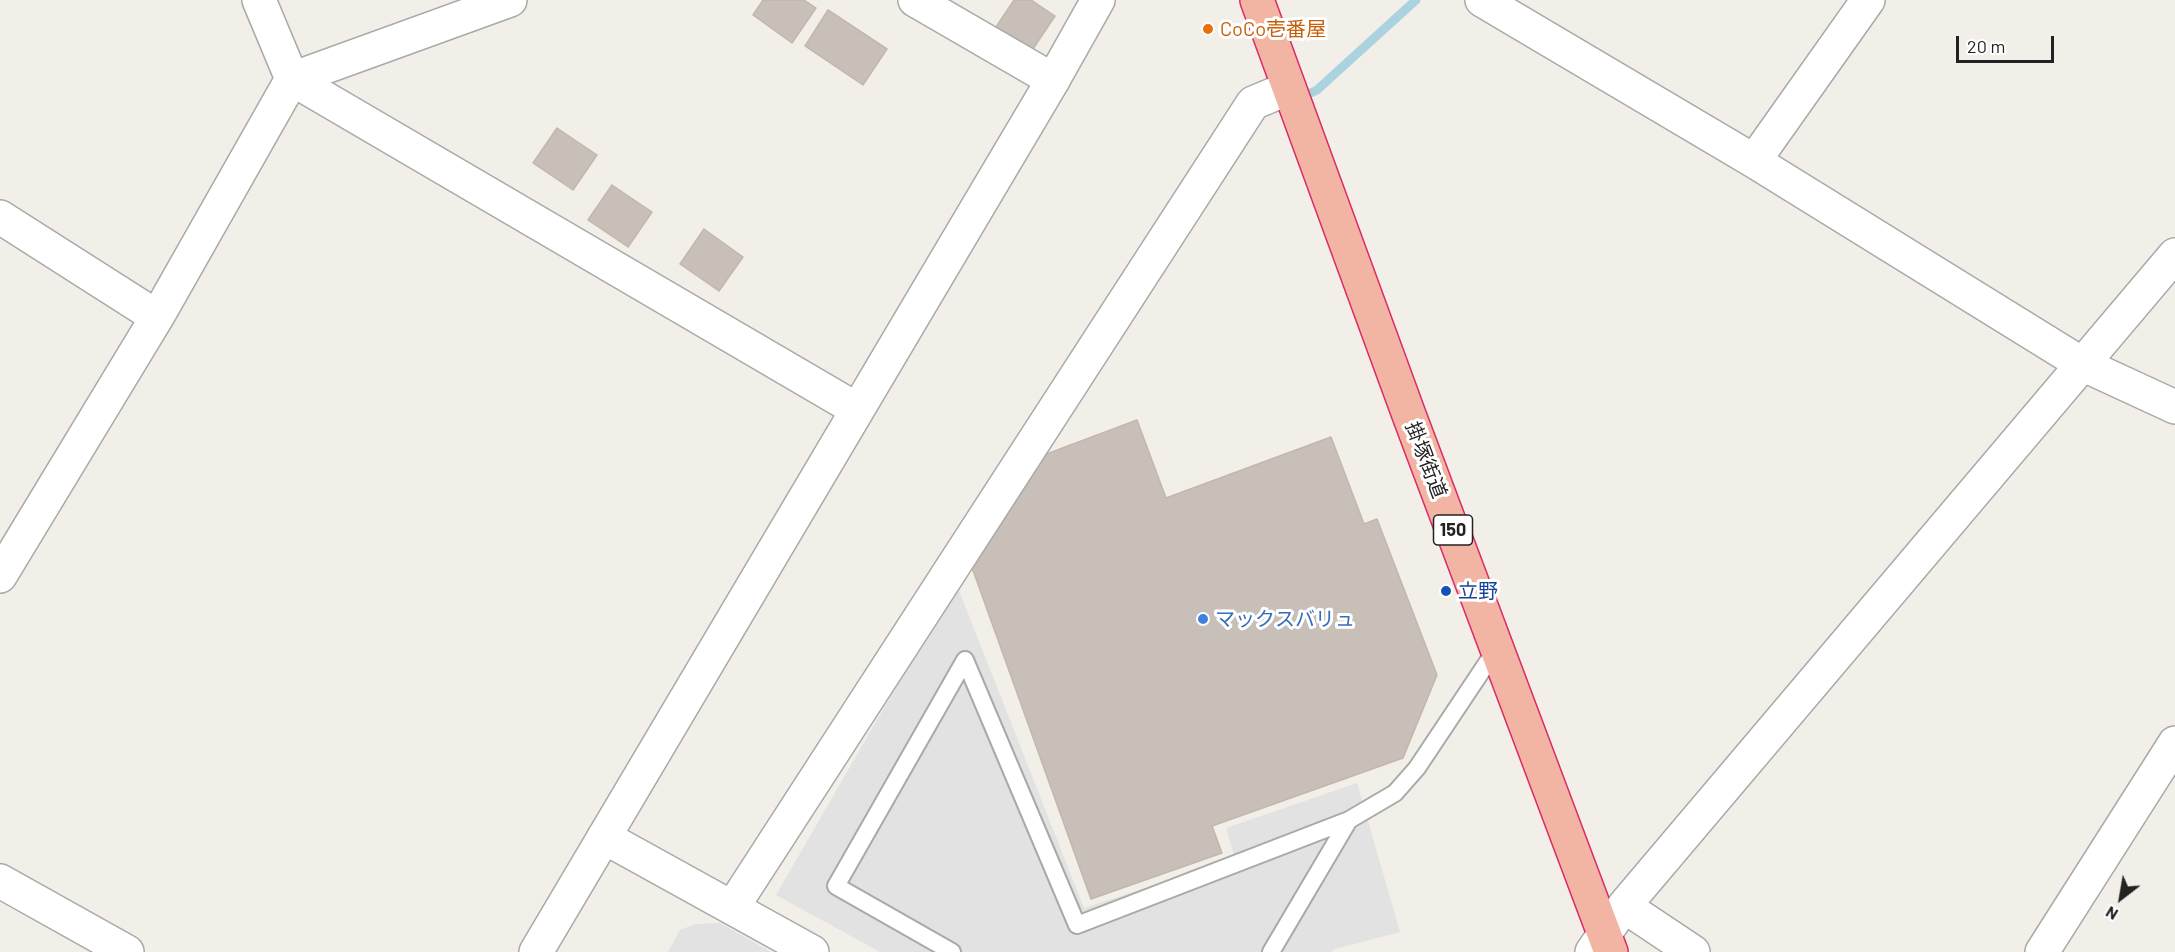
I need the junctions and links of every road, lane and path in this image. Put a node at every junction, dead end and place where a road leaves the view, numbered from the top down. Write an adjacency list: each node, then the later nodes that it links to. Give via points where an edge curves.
1 (259, 0): 8 (street)
2 (510, 0): 8 (street)
3 (915, 0): 9 (street)
4 (1098, 0): 9 (street)
5 (1257, 0): 10 (highway, 掛塚街道 / 150)
6 (1482, 0): 11 (street)
7 (1868, 0): 11 (street)
8 (292, 79): 14 (street); 17 (street)
9 (1053, 80): 17 (street)
10 (1292, 96): 19 (highway, 掛塚街道 / 150); 25 (street, via 1252,103)
11 (1754, 161): 15 (street)
12 (0, 217): 14 (street)
13 (2175, 255): 15 (street)
14 (157, 317): 18 (street)
15 (2082, 364): 16 (street); 24 (street)
16 (2175, 407)
17 (856, 409): 22 (street)
18 (0, 576)
19 (1498, 648): 21 (lane, via 1417,768 1395,793); 26 (highway, 掛塚街道 / 150)
20 (2175, 743): 33 (street)
21 (1349, 820): 30 (lane, via 1077,925 965,660 836,886); 31 (lane)
22 (604, 837): 25 (street); 28 (street)
23 (0, 881): 27 (street)
24 (1624, 906): 26 (street); 32 (street)
25 (732, 908): 29 (street)
26 (1603, 946)
27 (127, 952)
28 (536, 952)
29 (812, 952)
30 (952, 952)
31 (1271, 952)
32 (1693, 952)
33 (2042, 952)

